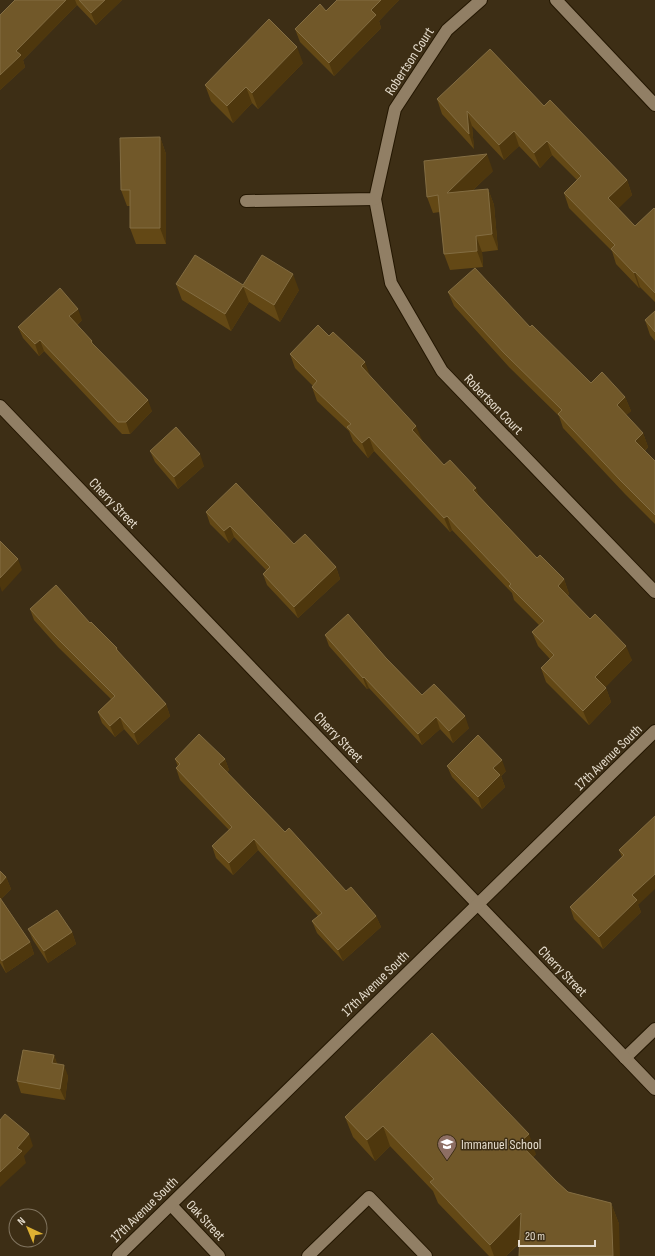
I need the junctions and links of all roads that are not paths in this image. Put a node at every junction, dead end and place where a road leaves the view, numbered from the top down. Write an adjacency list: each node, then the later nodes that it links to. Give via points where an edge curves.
1 (481, 0): 4 (street, Robertson Court, via 447,30 395,109)
2 (556, 0): 3 (street)
3 (655, 105)
4 (375, 199): 5 (street); 7 (street, Robertson Court, via 391,283 442,371)
5 (246, 201)
6 (0, 406): 9 (street, Cherry Street)
7 (655, 592)
8 (655, 731): 9 (street, 17th Avenue South)
9 (478, 904): 11 (street, Cherry Street); 13 (street, 17th Avenue South)
10 (655, 1029): 11 (street)
11 (625, 1058): 12 (street, Cherry Street)
12 (655, 1089)
13 (171, 1205): 14 (street, 17th Avenue South); 15 (street, Oak Street)
14 (118, 1256)
15 (219, 1256)
16 (308, 1256): 17 (street, via 369,1197)
17 (426, 1256)

